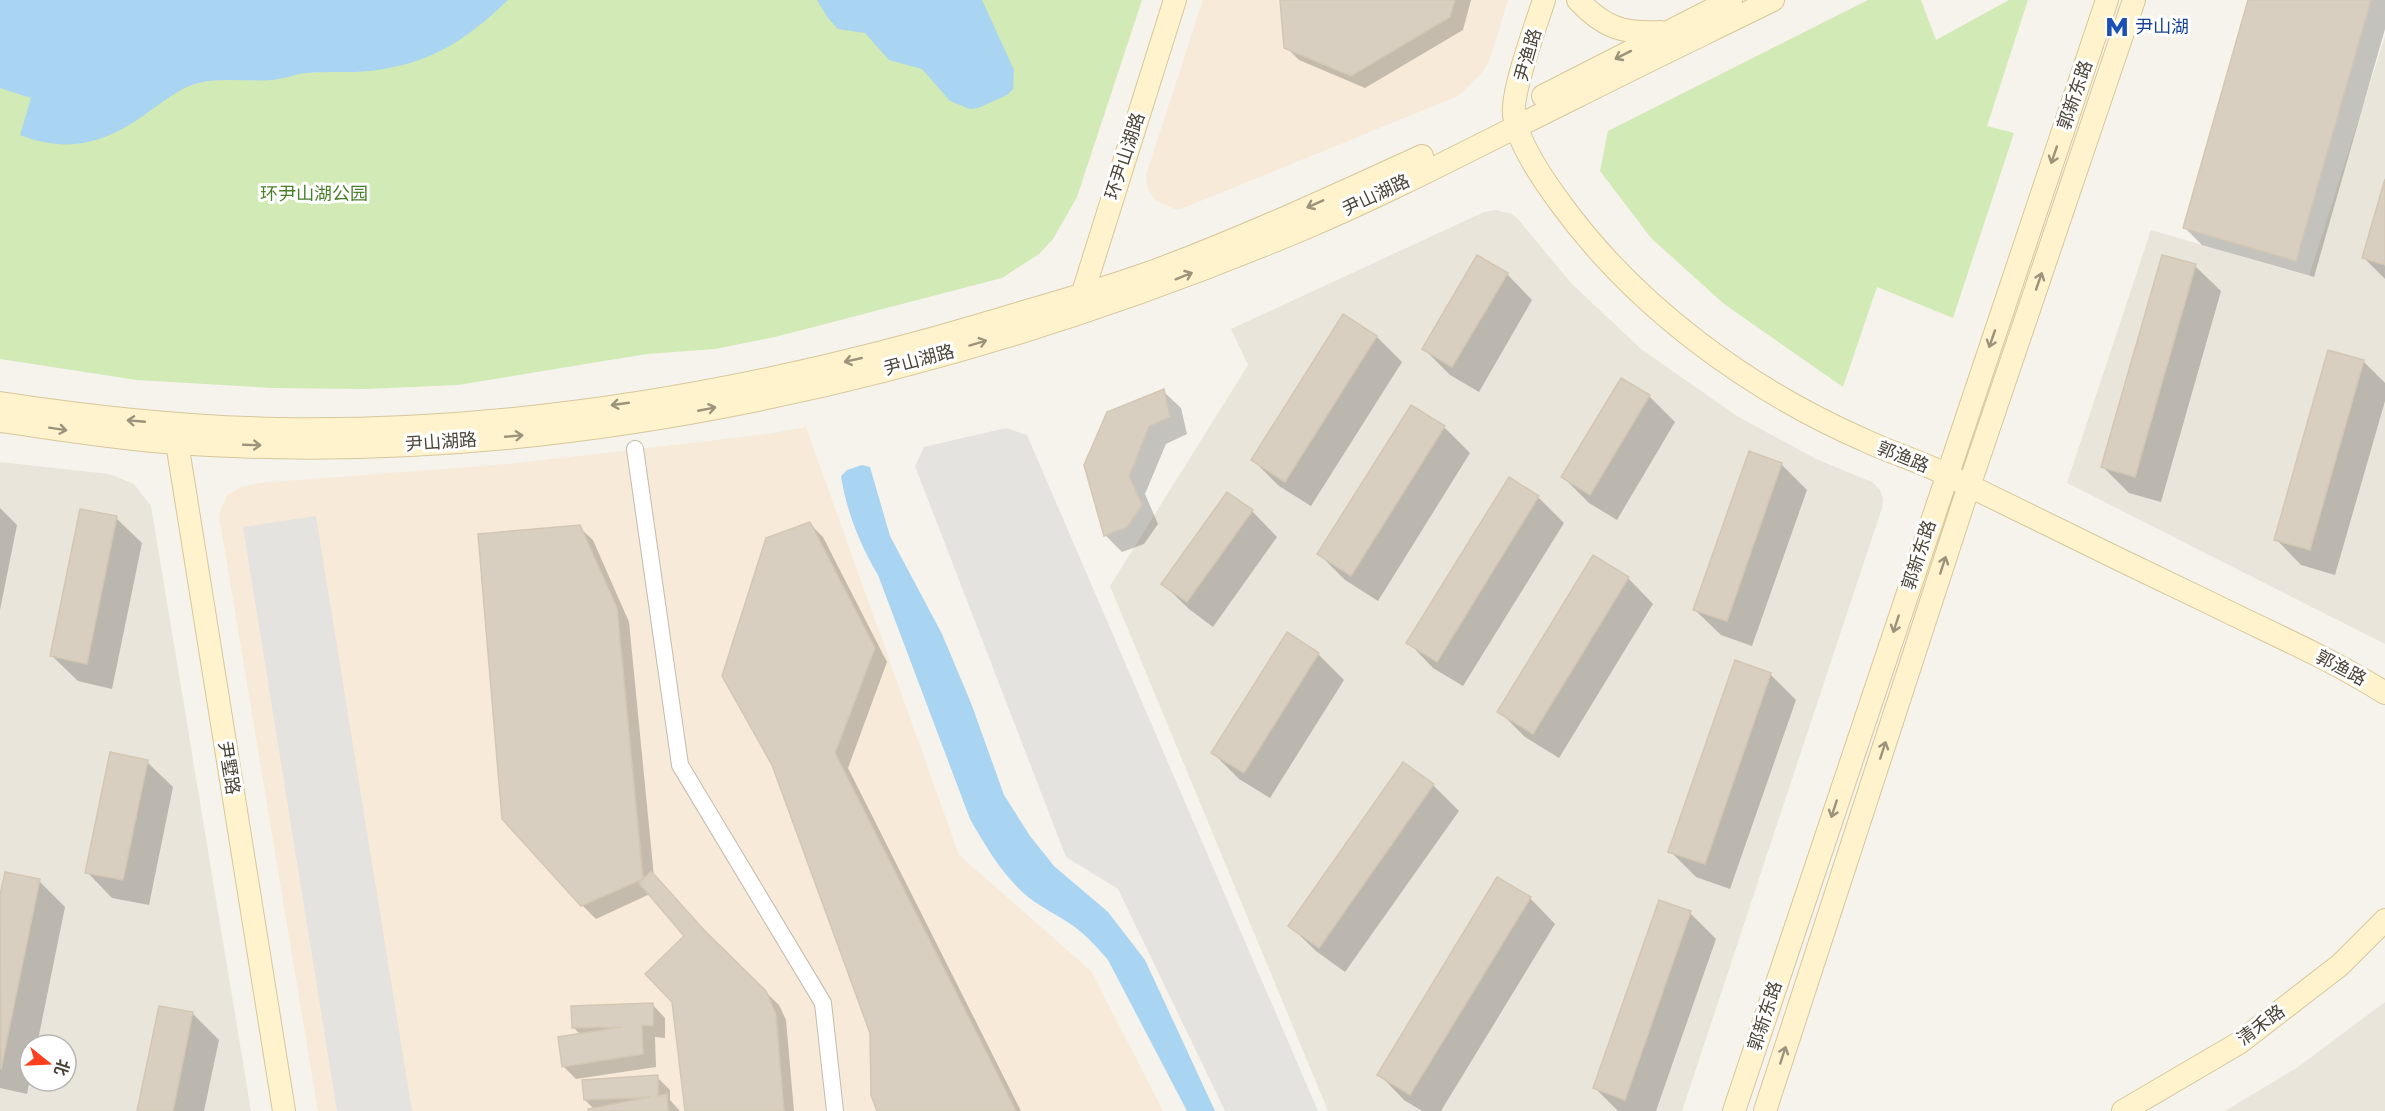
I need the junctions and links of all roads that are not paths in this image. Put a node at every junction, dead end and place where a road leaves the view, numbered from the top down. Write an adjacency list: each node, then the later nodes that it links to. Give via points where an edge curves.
1 (1175, 0): 11 (main road, 环尹山湖路)
2 (1544, 0): 10 (main road, 尹渔路, via 1525,57)
3 (1578, 0): 9 (main road, via 1616,29 1635,33)
4 (1731, 0): 9 (main road, 尹山湖路)
5 (1773, 0): 10 (main road, 尹山湖路)
6 (2107, 0): 8 (main road, 郭新东路)
7 (2134, 0): 17 (main road, 郭新东路, one-way to 7)
8 (2099, 11): 16 (main road, 郭新东路, one-way to 16)
9 (1668, 31): 10 (main road, 尹山湖路, one-way to 10)
10 (1515, 119): 11 (main road, 尹山湖路, via 1455,141 1298,213); 16 (main road, 郭渔路, via 1542,178 1579,229 1622,276 1668,317 1730,365 1804,411)
11 (1079, 304): 14 (main road, 尹山湖路, via 767,380 559,413 432,424 348,437)
12 (0, 403): 14 (main road, 尹山湖路, one-way to 12)
13 (0, 421): 14 (main road, 尹山湖路, one-way to 14)
14 (178, 434): 20 (main road, 尹墅路)
15 (634, 449): 21 (street, via 680,765 823,1003)
16 (1946, 474): 17 (main road, 郭渔路); 22 (main road, 郭新东路, one-way to 22)
17 (1969, 487): 18 (main road, 郭渔路, via 2321,657); 23 (main road, 郭新东路, one-way to 17)
18 (2385, 693)
19 (2385, 920): 24 (main road, 清禾路, via 2340,965 2239,1043)
20 (284, 1111)
21 (835, 1111)
22 (1734, 1111)
23 (1765, 1111)
24 (2123, 1111)

